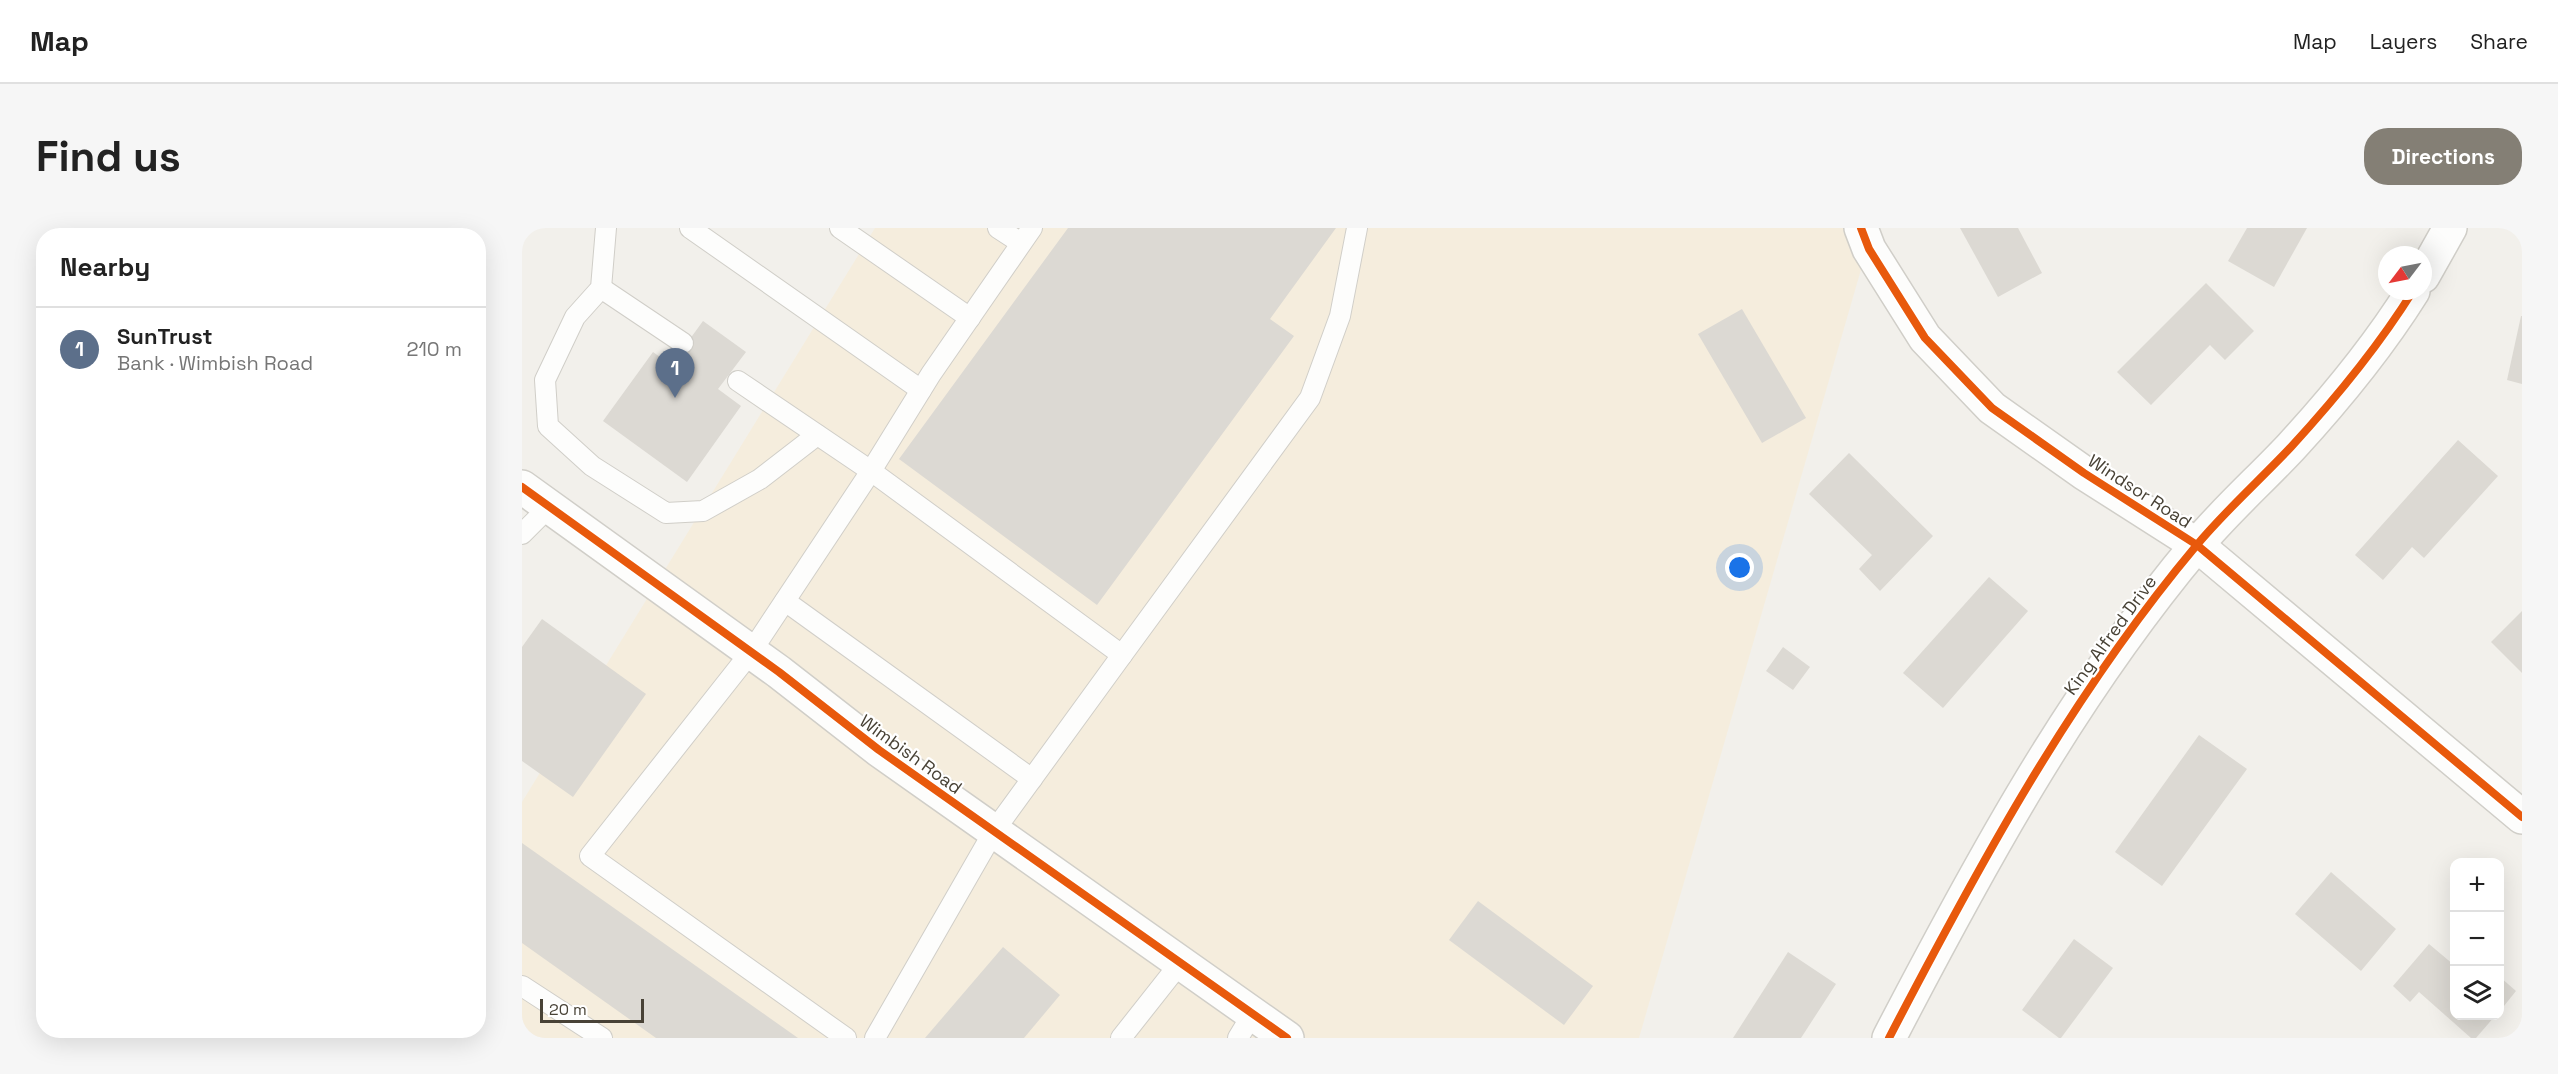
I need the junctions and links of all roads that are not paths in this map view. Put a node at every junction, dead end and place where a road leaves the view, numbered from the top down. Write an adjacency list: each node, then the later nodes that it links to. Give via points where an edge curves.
1 (606, 228): 10 (lane)
2 (690, 228): 15 (lane)
3 (840, 228): 12 (lane)
4 (998, 228): 8 (lane)
5 (1357, 228): 24 (lane, via 1340,315 1310,398)
6 (1861, 228): 21 (street, Windsor Road, via 1869,249 1925,338 1992,408)
7 (2450, 228): 9 (street)
8 (1027, 236): 12 (lane)
9 (2432, 260)
10 (601, 288): 13 (lane); 16 (lane, via 575,317 545,380 548,426 592,466 666,513 703,511 760,479)
11 (2407, 300): 21 (street, King Alfred Drive, via 2384,338 2300,436)
12 (970, 318): 15 (lane)
13 (683, 343)
14 (738, 381): 16 (lane)
15 (921, 390): 17 (lane)
16 (818, 435): 17 (lane)
17 (871, 471): 22 (lane); 24 (lane)
18 (522, 488): 19 (street, Wimbish Road)
19 (549, 507): 20 (lane); 23 (street, Wimbish Road)
20 (522, 534)
21 (2196, 545): 26 (street, Windsor Road); 36 (street, King Alfred Drive, via 2104,664 2052,744)
22 (785, 601): 23 (lane); 25 (lane)
23 (751, 652): 27 (street, Wimbish Road); 32 (lane, via 590,856)
24 (1122, 655): 25 (lane)
25 (1032, 779): 27 (lane)
26 (2522, 817)
27 (994, 831): 28 (street, Wimbish Road); 33 (lane)
28 (1180, 962): 30 (street, Wimbish Road); 34 (lane)
29 (522, 987): 31 (lane)
30 (1245, 1026): 35 (street, Wimbish Road)
31 (602, 1038)
32 (846, 1038)
33 (875, 1038)
34 (1121, 1038)
35 (1287, 1038)
36 (1889, 1038)

